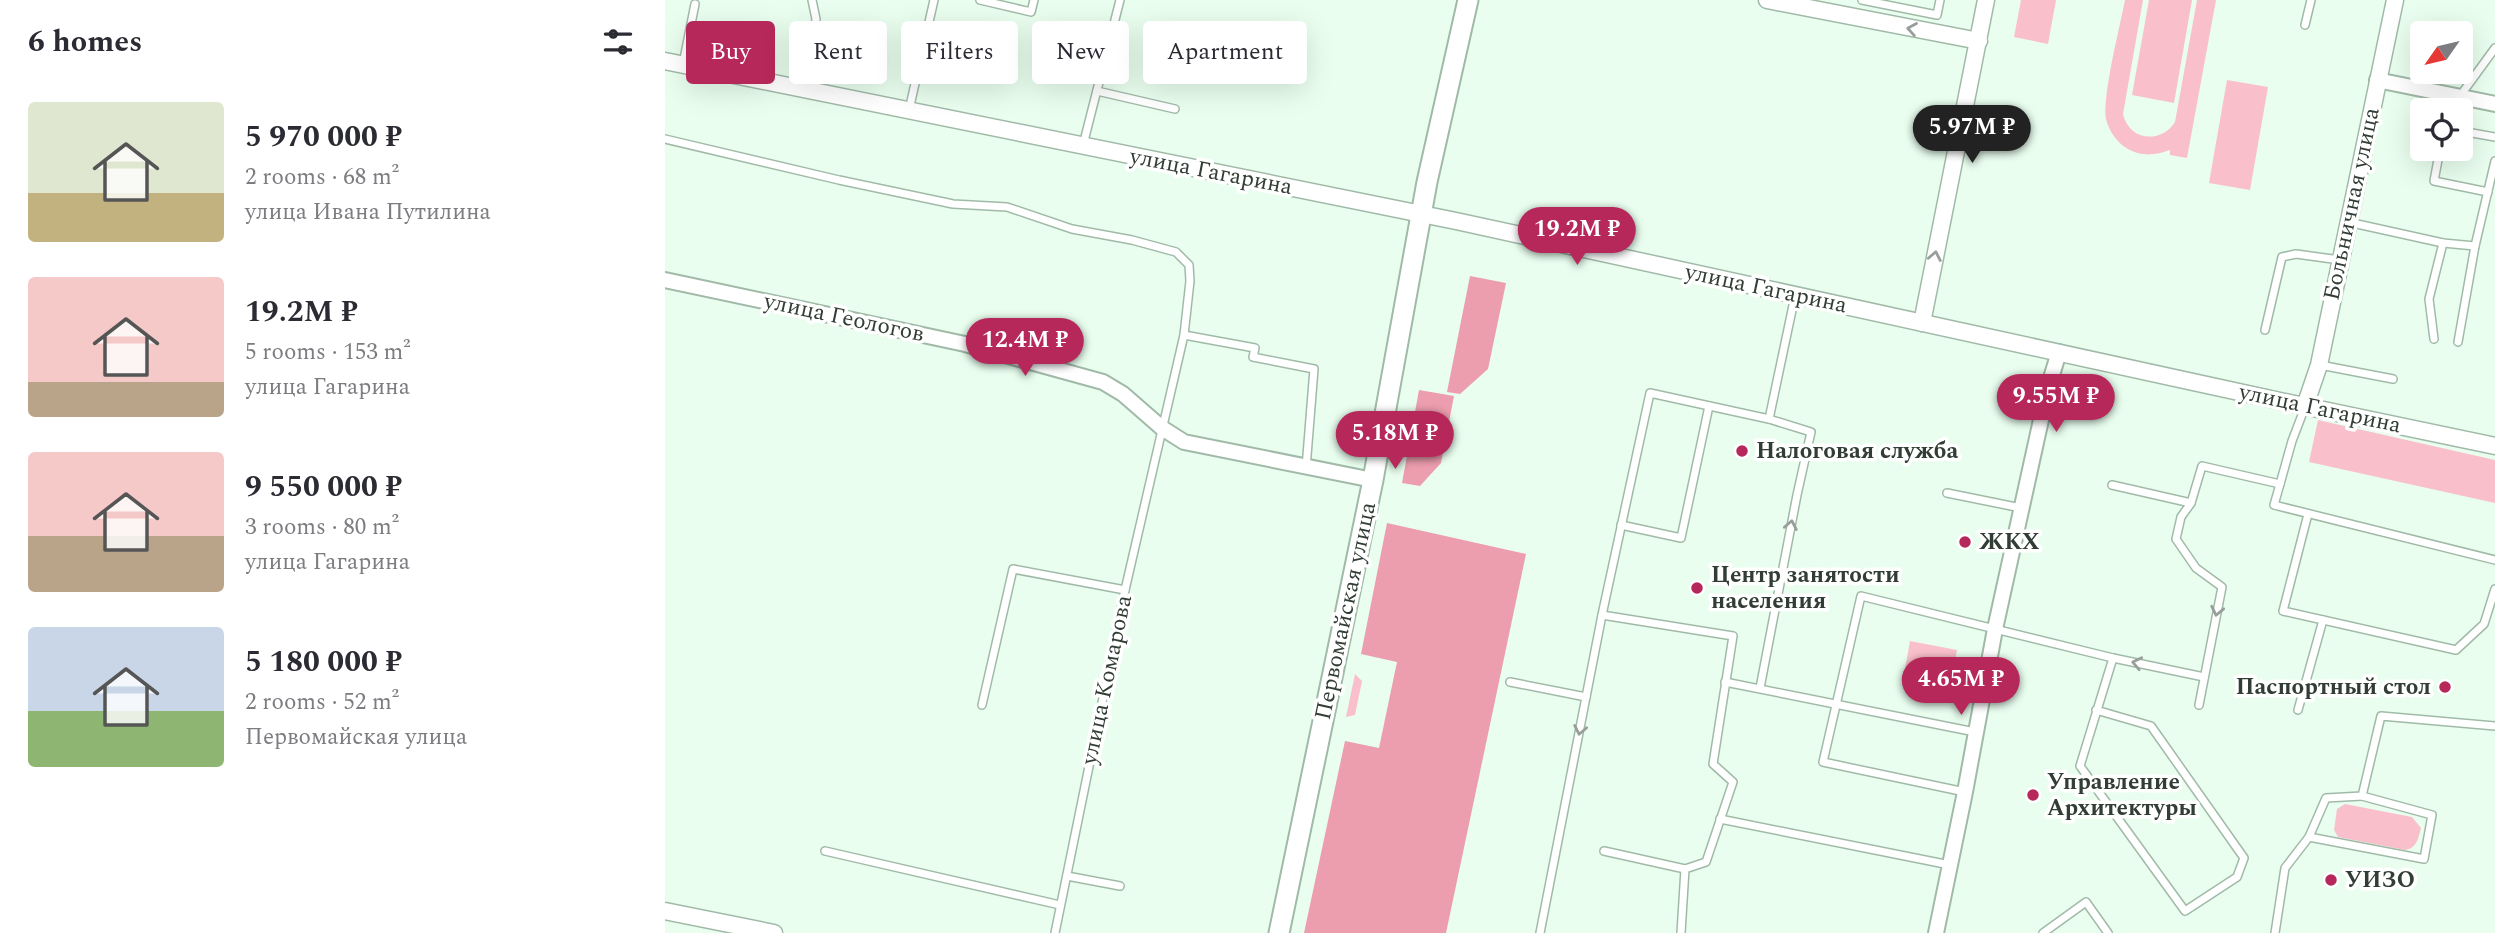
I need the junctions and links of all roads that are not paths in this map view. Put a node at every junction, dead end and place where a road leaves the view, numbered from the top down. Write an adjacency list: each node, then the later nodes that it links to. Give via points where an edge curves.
1 (812, 0): 20 (lane, via 816,19)
2 (934, 0): 25 (lane)
3 (980, 0): 4 (lane, via 1031,12)
4 (1034, 0)
5 (1119, 0): 21 (lane)
6 (1468, 0): 33 (main road, Первомайская улица)
7 (1767, 0): 15 (street, one-way to 7)
8 (1862, 0): 9 (lane, via 1937,15)
9 (1940, 0)
10 (1986, 0): 15 (street)
11 (2311, 0): 14 (lane)
12 (2395, 0): 19 (street, Больничная улица)
13 (695, 4): 18 (lane)
14 (2305, 25)
15 (1979, 41): 40 (street, one-way to 15)
16 (2495, 48): 22 (lane)
17 (665, 61): 18 (street, улица Гагарина)
18 (683, 65): 20 (street, улица Гагарина)
19 (2378, 80): 22 (street); 34 (street, Больничная улица)
20 (806, 90): 25 (street, улица Гагарина)
21 (1097, 91): 24 (lane); 29 (lane)
22 (2460, 96): 23 (street)
23 (2495, 104)
24 (1175, 109)
25 (908, 111): 29 (street, улица Гагарина)
26 (2473, 133): 27 (lane)
27 (2495, 137)
28 (665, 139): 42 (lane, улица Комарова, via 953,204 1007,207 1072,229 1176,252 1189,265)
29 (1083, 146): 33 (street, улица Гагарина)
30 (2438, 161): 32 (lane, via 2434,181)
31 (2495, 161): 32 (lane)
32 (2488, 192): 36 (lane)
33 (1422, 214): 39 (street, улица Гагарина); 54 (main road, Первомайская улица)
34 (2347, 222): 35 (lane); 37 (street, Больничная улица)
35 (2443, 243): 36 (lane); 43 (lane, via 2429,299)
36 (2475, 246): 44 (lane)
37 (2340, 260): 41 (lane, via 2296,254 2282,257); 46 (street, Больничная улица)
38 (665, 280): 51 (street, улица Геологов, via 965,344 1103,382)
39 (1795, 296): 40 (street, улица Гагарина); 50 (lane)
40 (1921, 323): 45 (street, улица Гагарина)
41 (2265, 330)
42 (1184, 335): 51 (lane, улица Комарова); 53 (lane, via 1255,348 1253,357 1314,369)
43 (2434, 339)
44 (2458, 342)
45 (2059, 352): 49 (street, улица Гагарина); 59 (street)
46 (2319, 365): 47 (lane); 49 (street, Больничная улица)
47 (2393, 379)
48 (1709, 406): 50 (lane); 61 (lane, via 1681,538); 61 (lane, via 1650,393)
49 (2305, 406): 52 (street, улица Гагарина); 55 (lane)
50 (1769, 419): 72 (lane, one-way to 50, via 1811,432)
51 (1162, 428): 53 (street, улица Геологов, via 1184,442); 64 (lane, улица Комарова)
52 (2495, 446)
53 (1306, 468): 54 (street, улица Геологов)
54 (1373, 480): 95 (main road, Первомайская улица)
55 (2280, 484): 58 (lane, via 2202,466); 60 (lane, via 2274,505)
56 (2112, 485): 58 (lane)
57 (1947, 493): 59 (lane)
58 (2191, 503): 69 (lane, one-way to 69, via 2181,517 2176,538 2196,568 2222,587)
59 (2022, 508): 67 (street)
60 (2308, 514): 62 (lane); 66 (lane, via 2283,611)
61 (1621, 526): 65 (lane)
62 (2495, 560)
63 (2495, 589): 66 (lane, via 2484,624 2456,650)
64 (1125, 590): 74 (lane, via 1013,569); 89 (lane, улица Комарова)
65 (1602, 615): 71 (lane, via 1733,636); 73 (lane)
66 (2323, 620): 78 (lane)
67 (1995, 629): 68 (lane); 75 (lane, via 1861,596); 80 (street)
68 (2113, 658): 69 (lane, one-way to 68); 77 (lane)
69 (2204, 677): 76 (lane)
70 (1510, 682): 73 (lane)
71 (1725, 682): 72 (lane); 83 (lane, via 1713,764 1733,782)
72 (1760, 688): 75 (lane)
73 (1586, 697): 96 (lane, one-way to 96)
74 (982, 705)
75 (1836, 705): 80 (lane); 81 (lane, via 1823,762)
76 (2199, 705)
77 (2096, 710): 77 (lane, via 2080,766 2185,911 2237,877 2244,858 2151,726)
78 (2298, 710)
79 (2495, 726): 82 (lane, via 2381,716)
80 (1976, 732): 81 (street)
81 (1965, 792): 87 (street)
82 (2362, 796): 84 (lane, via 2326,798); 84 (lane, via 2432,815 2424,859)
83 (1720, 819): 87 (lane); 88 (lane, via 1706,862)
84 (2309, 837): 101 (lane, via 2284,869)
85 (825, 851): 91 (lane)
86 (1604, 851): 88 (lane)
87 (1950, 865): 98 (street)
88 (1685, 869): 97 (lane)
89 (1067, 876): 90 (lane); 91 (lane, улица Комарова)
90 (1120, 886)
91 (1060, 905): 94 (lane, улица Комарова)
92 (665, 911): 93 (street)
93 (774, 933)
94 (1055, 933)
95 (1279, 933)
96 (1540, 933)
97 (1681, 933)
98 (1935, 933)
99 (2043, 933): 100 (lane, via 2085,902)
100 (2108, 933)
101 (2275, 933)

